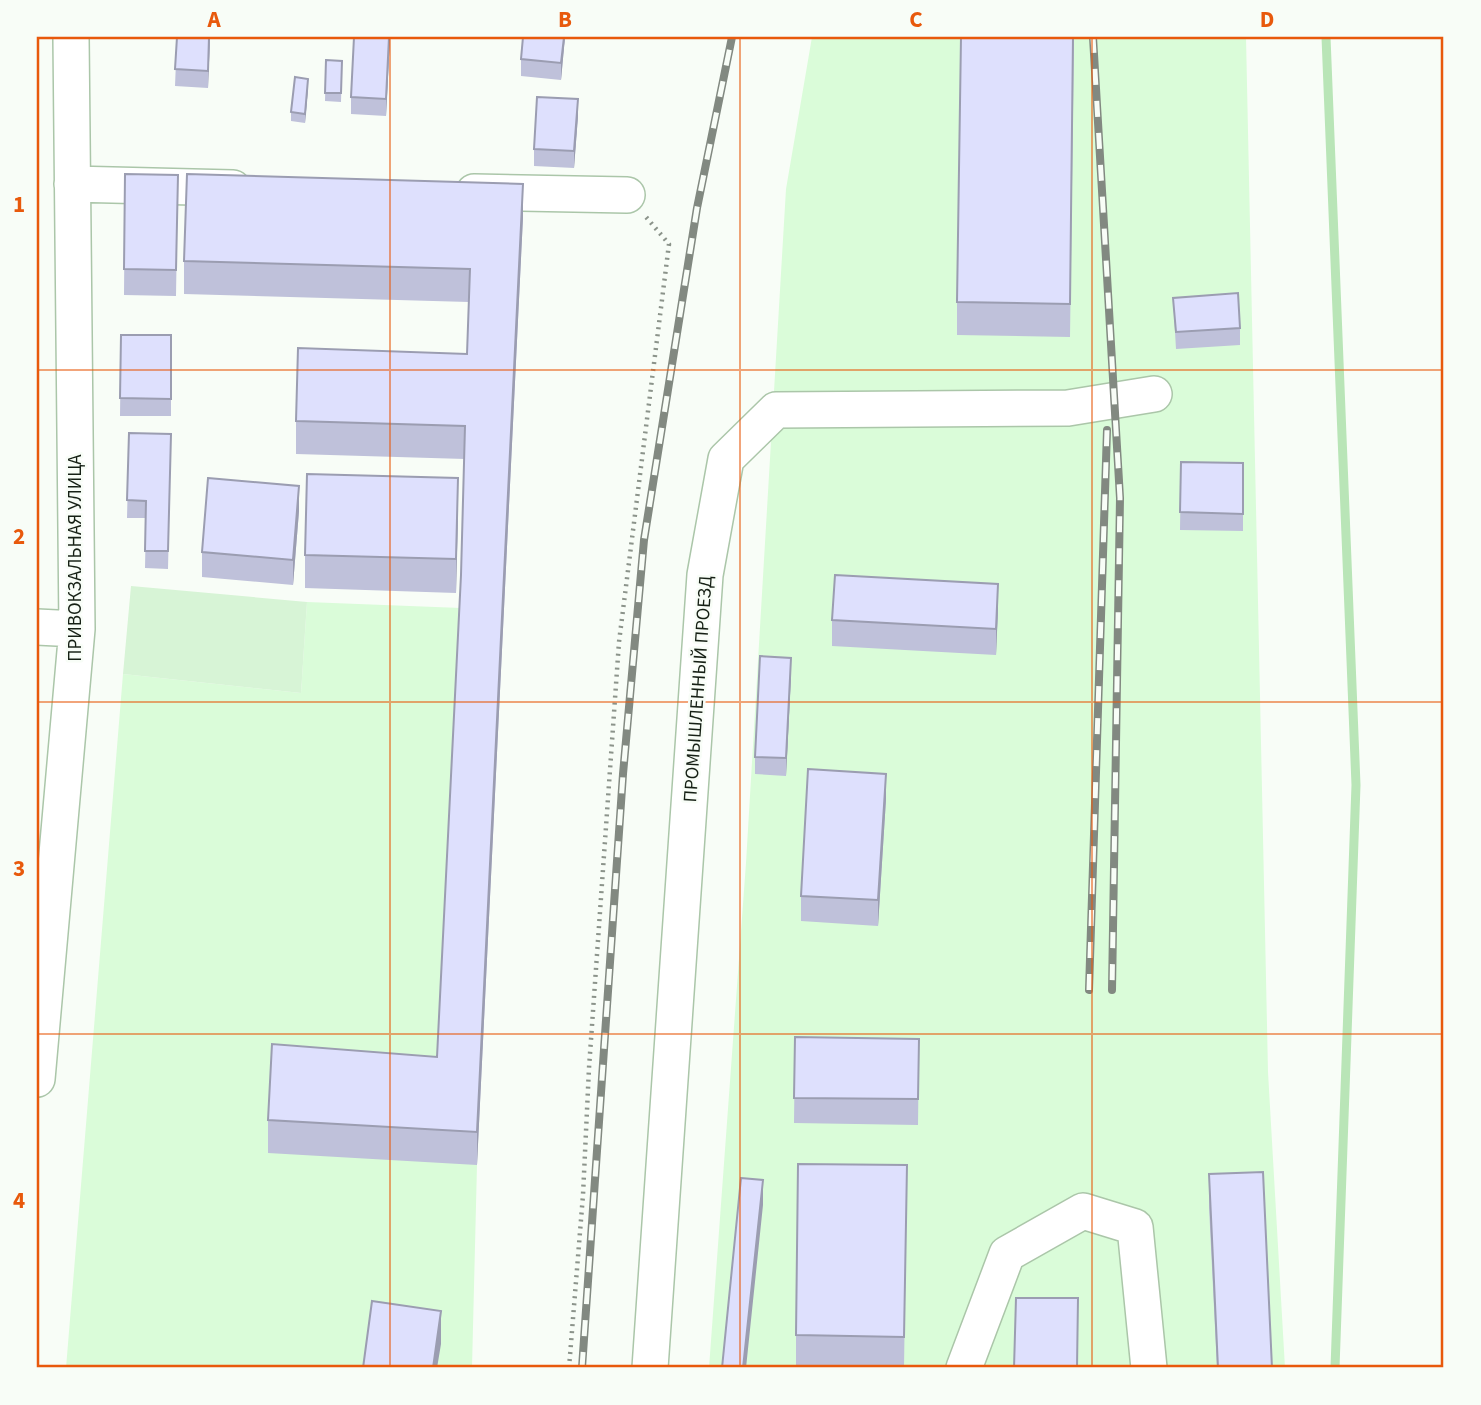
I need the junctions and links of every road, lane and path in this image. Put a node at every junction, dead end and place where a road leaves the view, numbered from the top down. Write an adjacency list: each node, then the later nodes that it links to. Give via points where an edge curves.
1 (71, 37): 2 (street, ПРИВОКЗАЛЬНАЯ УЛИЦА)
2 (72, 184): 3 (street); 8 (street, ПРИВОКЗАЛЬНАЯ УЛИЦА)
3 (266, 188)
4 (447, 192): 5 (street)
5 (627, 195): 10 (path, via 668,244 619,642)
6 (1154, 394): 11 (street, ПРОМЫШЛЕННЫЙ ПРОЕЗД, via 1068,408 776,410 726,460 705,575)
7 (37, 627): 8 (street)
8 (77, 629): 9 (street, ПРИВОКЗАЛЬНАЯ УЛИЦА)
9 (37, 1079)
10 (569, 1368)
11 (650, 1368)
12 (964, 1368): 13 (street, via 1007,1254 1083,1211 1135,1227)
13 (1149, 1368)

